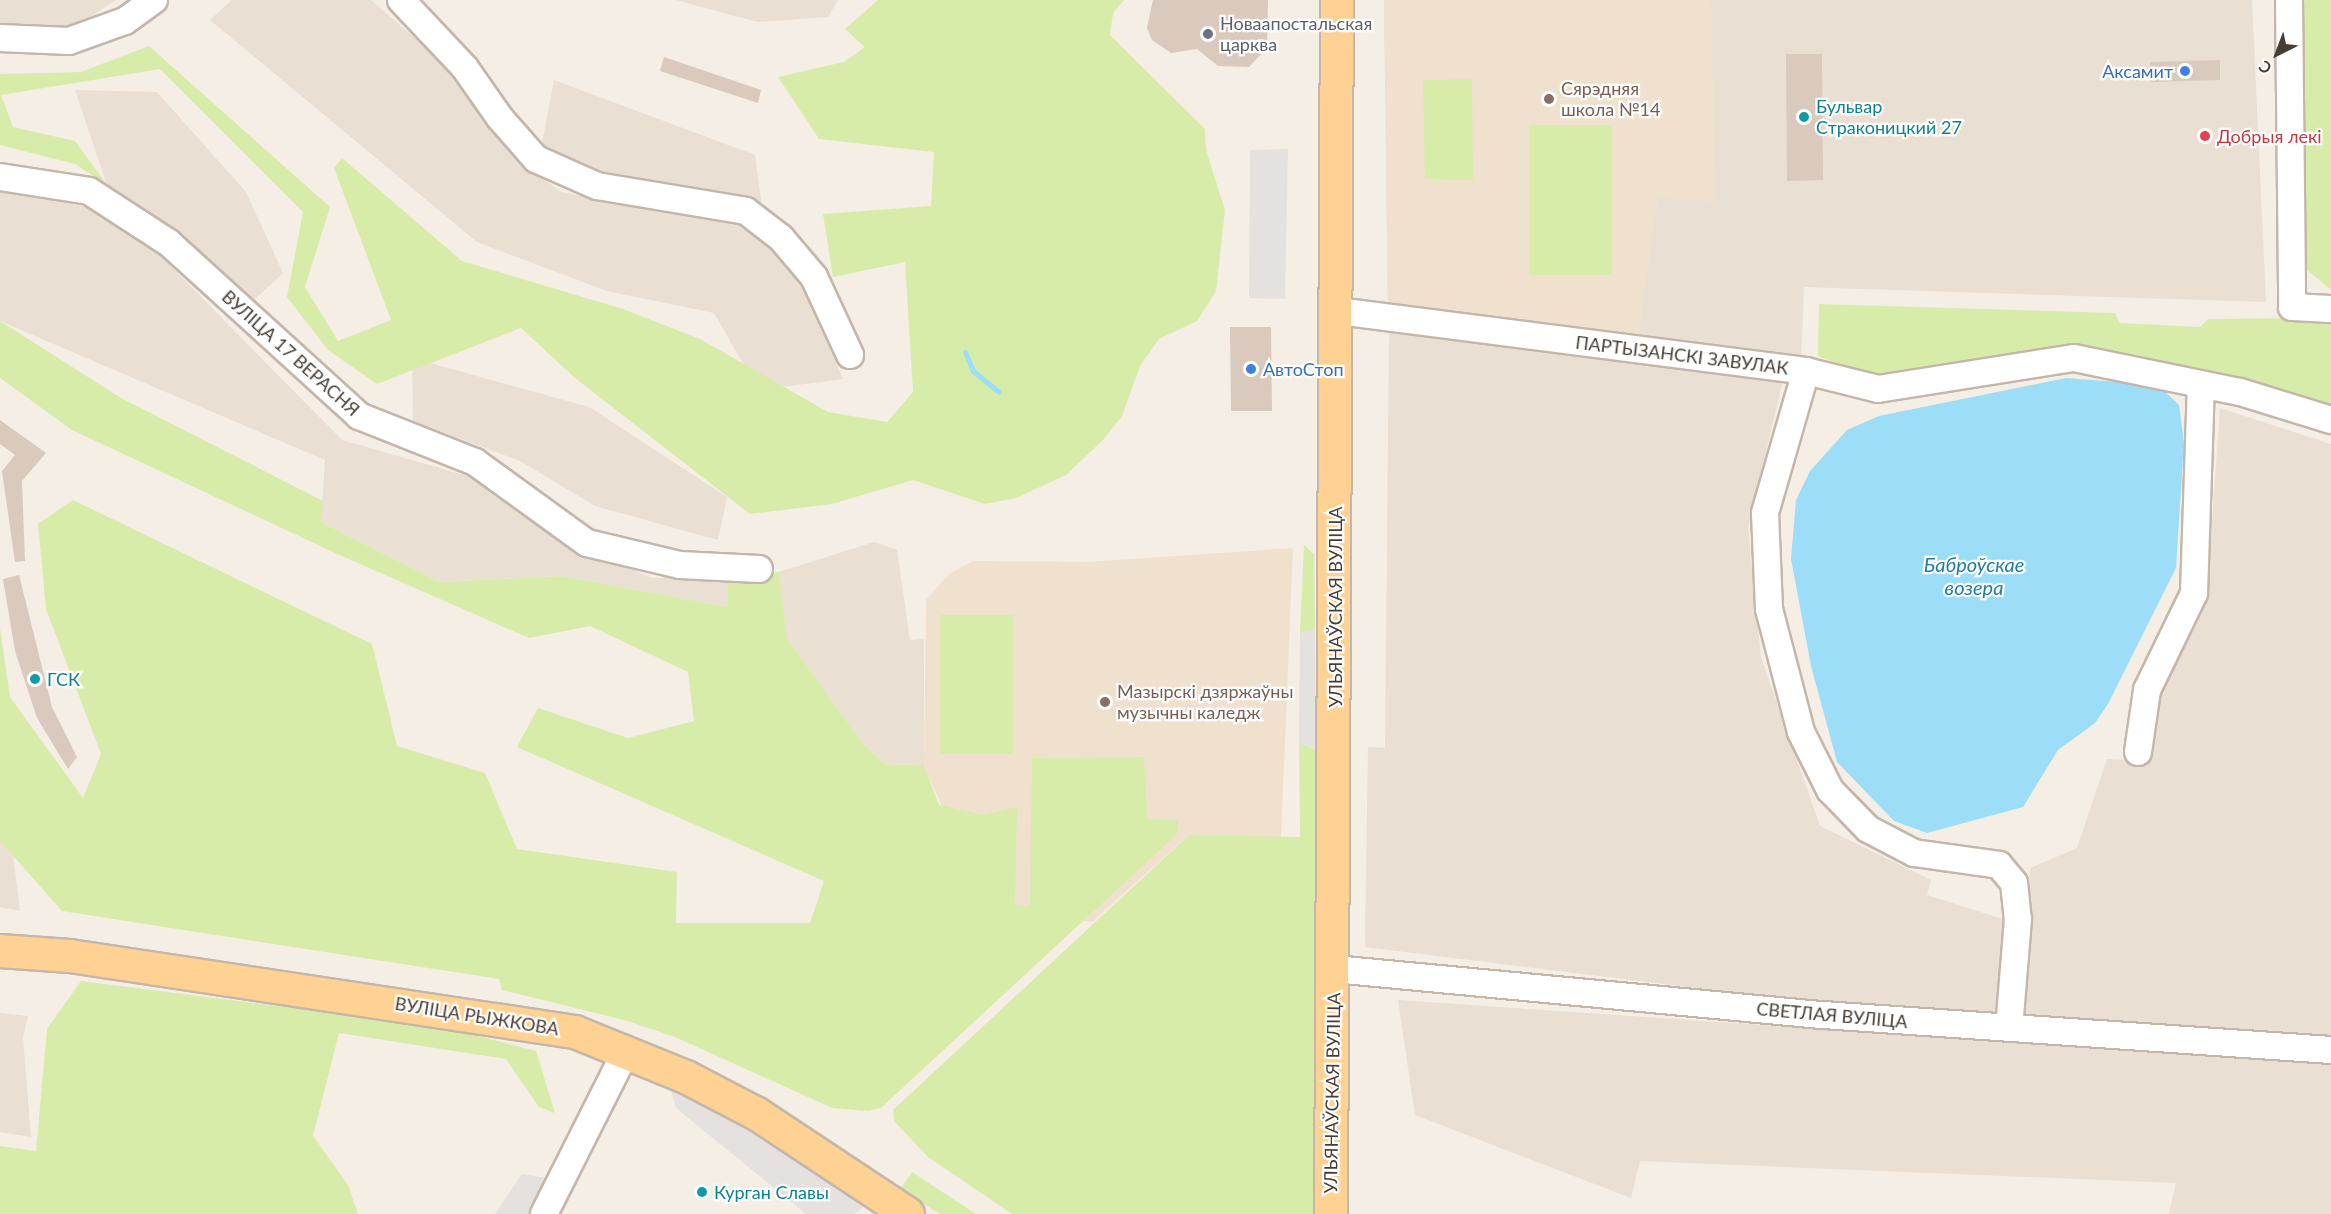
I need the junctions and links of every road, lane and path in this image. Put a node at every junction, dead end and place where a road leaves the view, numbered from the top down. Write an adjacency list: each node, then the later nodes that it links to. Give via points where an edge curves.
1 (154, 0): 5 (street, via 125,21 69,41)
2 (401, 0): 9 (street, via 465,68 500,118 536,159 597,186 746,211 782,238 814,277)
3 (1337, 0): 8 (main road, УЛЬЯНАЎСКАЯ ВУЛІЦА)
4 (2289, 0): 7 (street, via 2292,307)
5 (0, 38)
6 (0, 177): 13 (street, ВУЛІЦА 17 ВЕРАСНЯ, via 89,191 169,243 359,416 475,462 587,543 680,565)
7 (2331, 309)
8 (1338, 312): 10 (street, ПАРТЫЗАНСКІ ЗАВУЛАК); 16 (main road, УЛЬЯНАЎСКАЯ ВУЛІЦА)
9 (850, 355)
10 (1806, 371): 11 (street, via 1878,389 2074,358); 17 (street, ПАРТЫЗАНСКІ ЗАВУЛАК, via 1765,513 1769,609 1801,732 1830,790 1869,829 1914,853 1999,865 2014,883 2018,919)
11 (2201, 385): 12 (street); 14 (street, via 2194,593 2147,690)
12 (2331, 420)
13 (759, 568)
14 (2138, 752)
15 (0, 951): 19 (main road, ВУЛІЦА РЫЖКОВА, via 70,956 528,1022)
16 (1334, 969): 17 (street, СВЕТЛАЯ ВУЛІЦА); 22 (main road, УЛЬЯНАЎСКАЯ ВУЛІЦА)
17 (2009, 1028): 18 (street, СВЕТЛАЯ ВУЛІЦА)
18 (2331, 1050)
19 (626, 1051): 20 (street); 21 (main road, ВУЛІЦА РЫЖКОВА, via 758,1114)
20 (544, 1214)
21 (908, 1214)
22 (1331, 1214)

